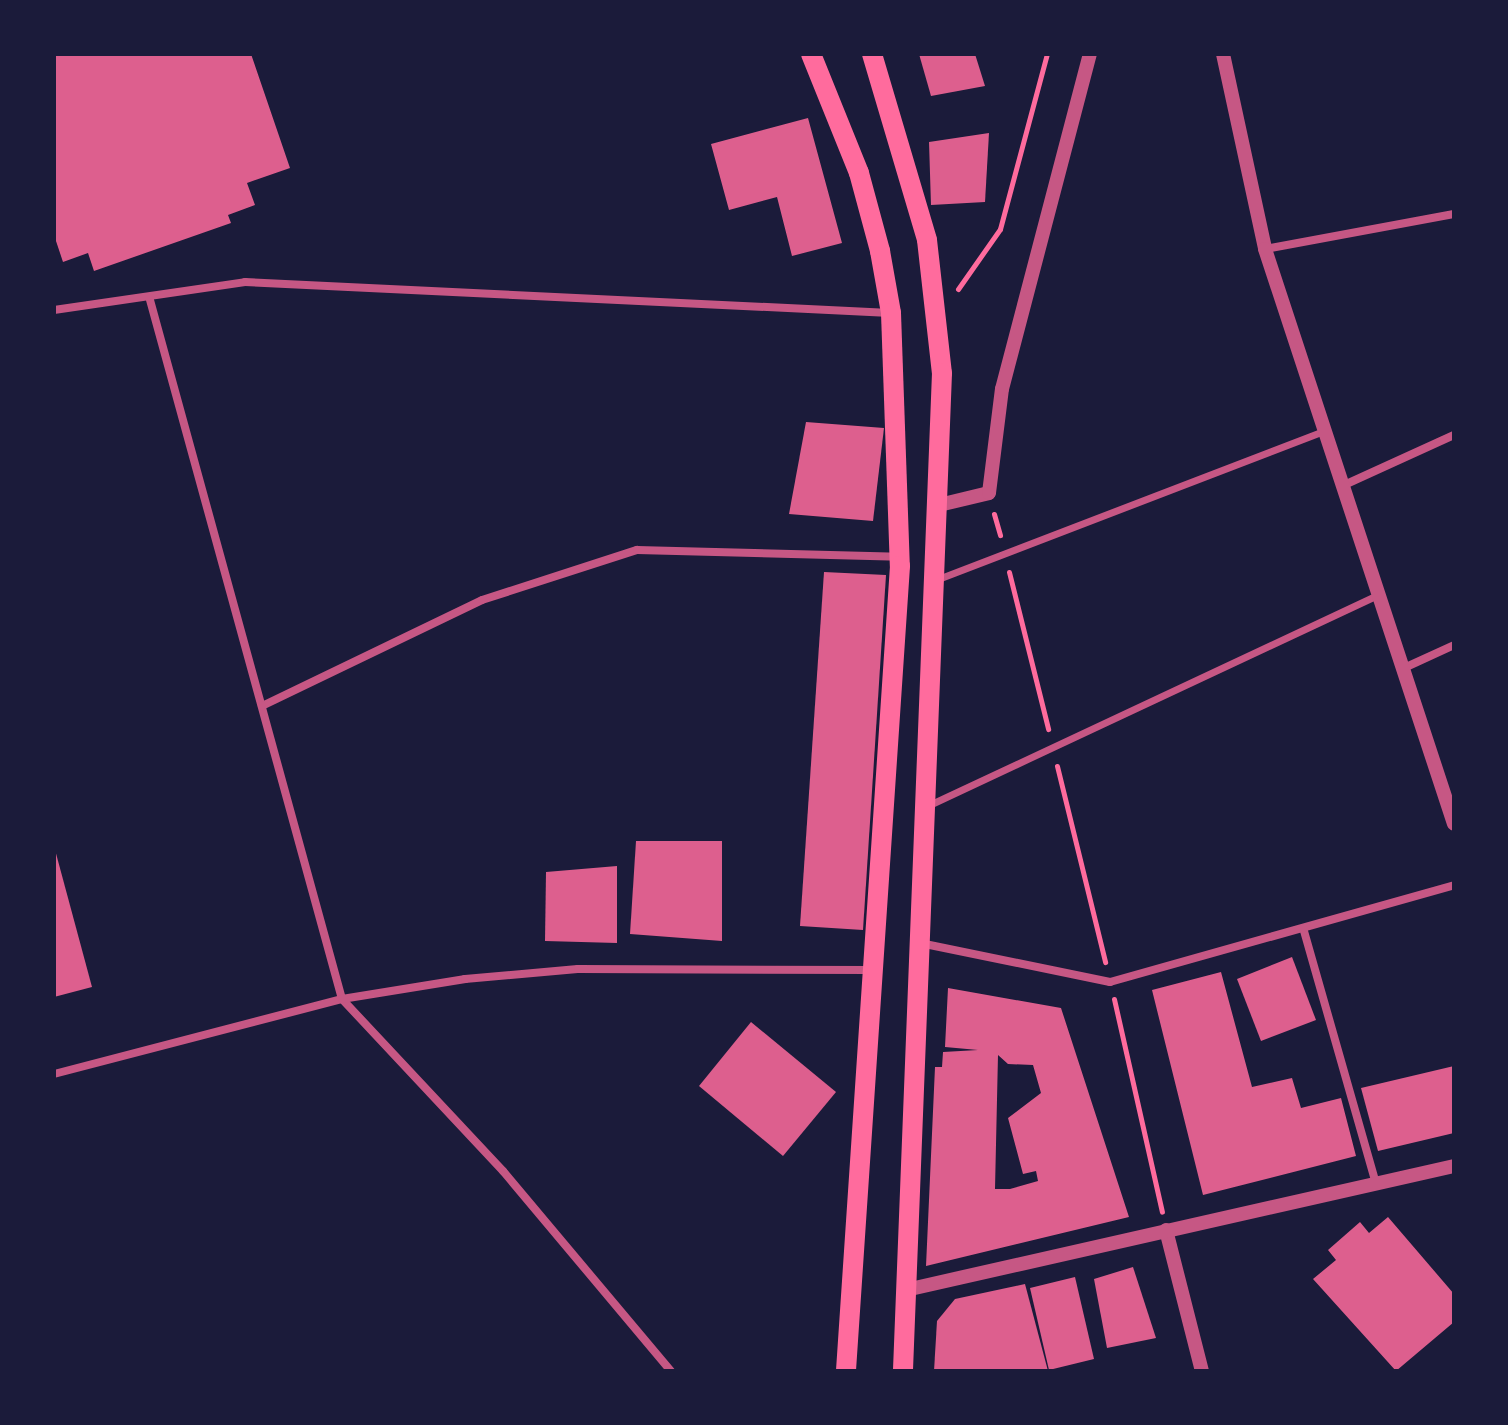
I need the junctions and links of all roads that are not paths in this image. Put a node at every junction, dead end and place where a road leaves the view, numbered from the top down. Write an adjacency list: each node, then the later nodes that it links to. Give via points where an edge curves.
1 (811, 54): 9 (main road, via 859,173)
2 (872, 54): 13 (main road, via 939,308)
3 (1090, 54): 13 (street, via 1002,389 989,493)
4 (1223, 54): 6 (street)
5 (1454, 214): 6 (street)
6 (1265, 249): 10 (street)
7 (150, 300): 8 (street); 9 (street, via 245,282); 19 (street)
8 (54, 310)
9 (891, 313): 14 (main road)
10 (1324, 431): 12 (street); 15 (street)
11 (1454, 435): 12 (street)
12 (1342, 486): 16 (street)
13 (939, 505): 15 (main road)
14 (899, 557): 19 (street, via 637,550 482,600); 25 (main road)
15 (938, 579): 20 (main road)
16 (1378, 595): 18 (street); 20 (street)
17 (1454, 645): 18 (street)
18 (1404, 668): 21 (street)
19 (262, 706): 26 (street)
20 (927, 806): 24 (main road)
21 (1454, 824)
22 (1454, 885): 23 (street)
23 (1304, 931): 24 (street, via 1110,982); 29 (street)
24 (920, 943): 31 (main road)
25 (874, 970): 26 (street, via 578,969); 33 (main road)
26 (342, 999): 27 (street); 32 (street, via 503,1171)
27 (54, 1074)
28 (1454, 1166): 29 (street)
29 (1376, 1184): 30 (street)
30 (1166, 1230): 31 (street); 35 (street)
31 (906, 1290): 34 (main road)
32 (671, 1371)
33 (846, 1371)
34 (903, 1371)
35 (1202, 1371)

